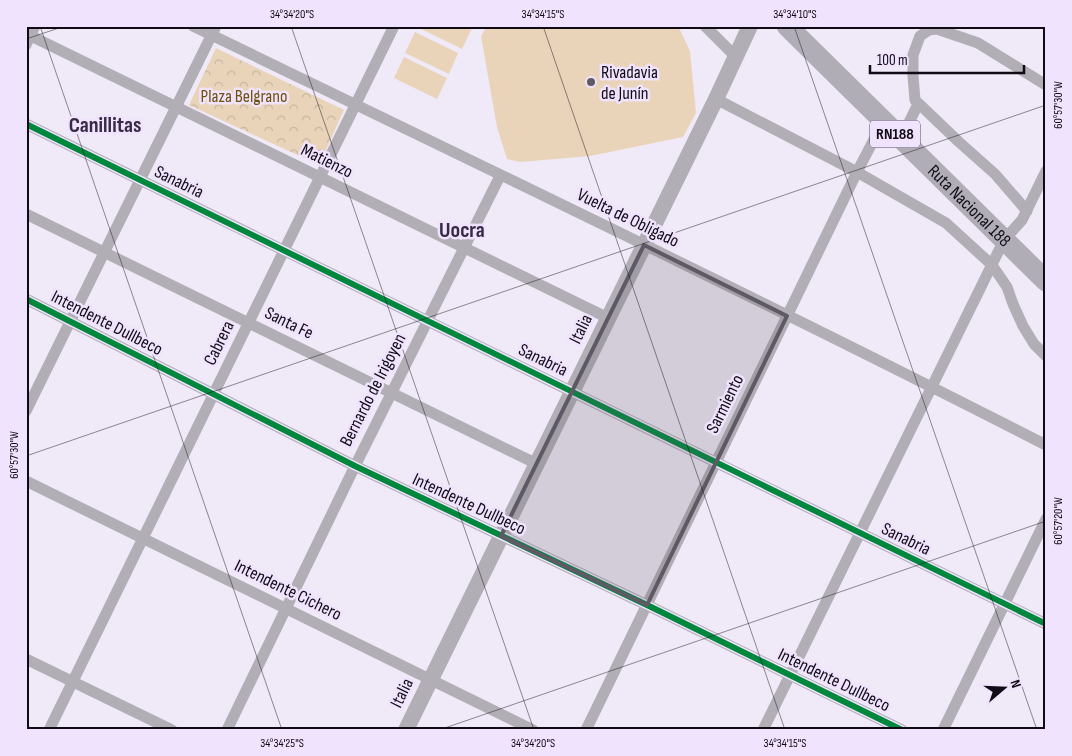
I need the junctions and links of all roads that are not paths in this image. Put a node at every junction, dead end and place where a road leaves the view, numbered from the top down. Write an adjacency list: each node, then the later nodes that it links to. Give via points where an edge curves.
1 (193, 26): 6 (street, Vuelta de Obligado)
2 (394, 26): 12 (street, Cabrera)
3 (705, 26): 8 (street)
4 (750, 26): 8 (street, Italia)
5 (787, 26): 14 (highway, Ruta Nacional 188 / RN188)
6 (214, 31): 12 (street, Vuelta de Obligado); 13 (street)
7 (31, 36): 13 (street, Matienzo)
8 (736, 57): 10 (street, Italia)
9 (1046, 85): 11 (street, via 978,43 937,29 929,30 920,36 913,55 915,100)
10 (716, 99): 18 (street); 25 (street, Italia)
11 (918, 104): 16 (street); 22 (street, via 995,174)
12 (356, 105): 19 (street, Vuelta de Obligado); 20 (street, Cabrera)
13 (176, 107): 20 (street, Matienzo); 21 (street)
14 (883, 122): 16 (highway, Ruta Nacional 188 / RN188); 18 (street, Sarmiento)
15 (26, 124): 21 (street, Sanabria)
16 (901, 139): 24 (highway, Ruta Nacional 188 / RN188)
17 (1046, 171): 22 (street)
18 (857, 172): 29 (street, via 946,223); 32 (street, Sarmiento)
19 (500, 176): 25 (street, Vuelta de Obligado); 26 (street, Bernardo de Irigoyen)
20 (320, 177): 26 (street, Matienzo); 27 (street, Cabrera)
21 (140, 180): 27 (street, Sanabria); 28 (street)
22 (1027, 211): 24 (street)
23 (26, 214): 28 (street, Santa Fe)
24 (1004, 240): 29 (street); 30 (highway, Ruta Nacional 188 / RN188)
25 (644, 245): 32 (street, Vuelta de Obligado); 33 (street, Italia)
26 (464, 248): 33 (street, Matienzo); 35 (street, Bernardo de Irigoyen)
27 (284, 250): 35 (street, Sanabria); 36 (street, Cabrera)
28 (104, 252): 34 (street); 36 (street, Santa Fe)
29 (992, 265): 37 (street, via 1007,287 1023,326); 38 (street)
30 (1046, 281)
31 (26, 300): 34 (street, Intendente Dullbeco)
32 (787, 316): 38 (street, Vuelta de Obligado); 44 (street, Sarmiento)
33 (608, 318): 39 (street, Italia)
34 (70, 321): 41 (street, Intendente Dullbeco); 42 (street)
35 (428, 321): 39 (street, Sanabria); 40 (street, Bernardo de Irigoyen)
36 (249, 323): 40 (street, Santa Fe); 41 (street, Cabrera)
37 (1046, 356)
38 (932, 387): 43 (street, Vuelta de Obligado); 49 (street)
39 (572, 392): 44 (street, Sanabria); 45 (street, Italia)
40 (392, 393): 45 (street, Santa Fe); 46 (street, Bernardo de Irigoyen)
41 (214, 394): 46 (street, Intendente Dullbeco); 51 (street, Cabrera)
42 (26, 411)
43 (1046, 445)
44 (716, 462): 49 (street, Sanabria); 53 (street, Sarmiento)
45 (537, 464): 50 (street, Italia)
46 (355, 466): 50 (street, Intendente Dullbeco); 54 (street, Bernardo de Irigoyen)
47 (26, 481): 51 (street, Intendente Cichero)
48 (1046, 519): 52 (street)
49 (860, 533): 52 (street, Sanabria); 57 (street)
50 (501, 536): 53 (street, Intendente Dullbeco); 58 (street, Italia)
51 (143, 538): 54 (street, Intendente Cichero); 59 (street, Cabrera)
52 (1005, 604): 55 (street, Sanabria); 68 (street)
53 (647, 605): 57 (street, Intendente Dullbeco); 65 (street, Sarmiento)
54 (286, 608): 58 (street, Intendente Cichero); 62 (street, Bernardo de Irigoyen)
55 (1046, 624)
56 (26, 659): 59 (street)
57 (790, 675): 66 (street); 67 (street, Intendente Dullbeco)
58 (431, 679): 63 (street, Italia); 64 (street, Intendente Cichero)
59 (73, 681): 60 (street, Cabrera); 61 (street)
60 (49, 730)
61 (172, 730)
62 (227, 730)
63 (406, 730)
64 (534, 730)
65 (586, 730)
66 (764, 730)
67 (902, 730)
68 (943, 730)

